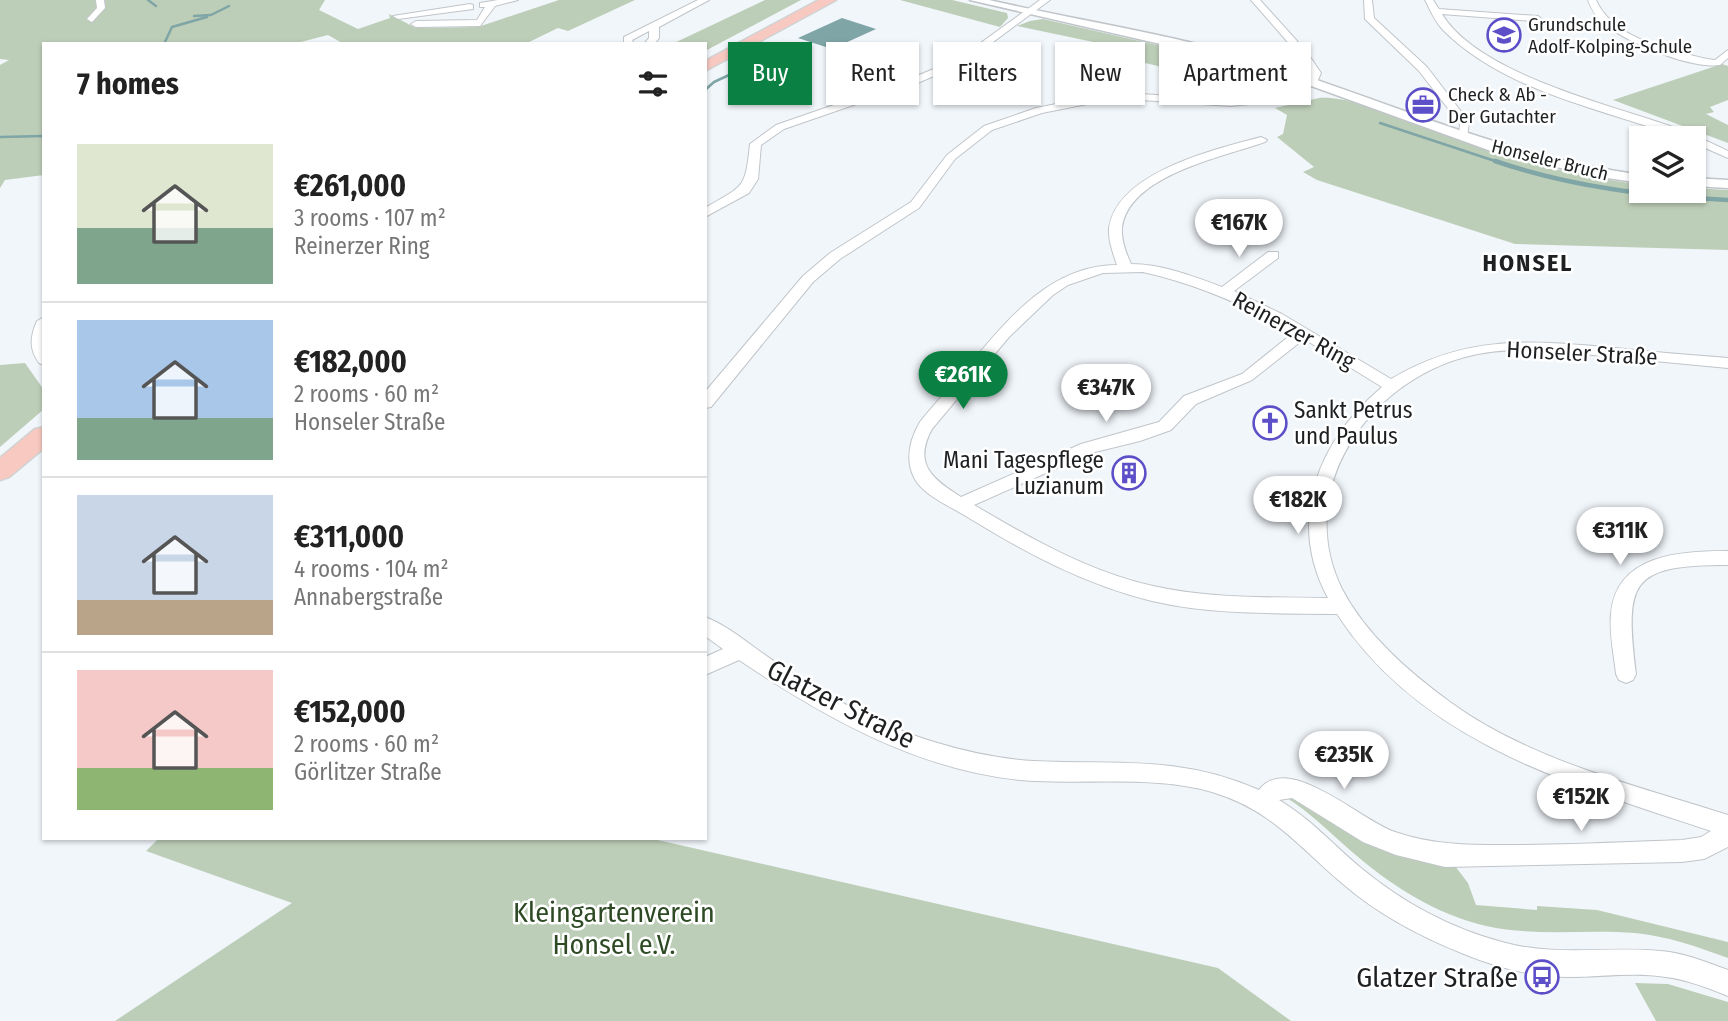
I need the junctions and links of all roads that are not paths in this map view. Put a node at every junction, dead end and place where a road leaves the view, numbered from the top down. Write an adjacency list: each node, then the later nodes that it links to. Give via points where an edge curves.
1 (100, 0): 17 (street, via 101,8)
2 (462, 0): 13 (street)
3 (514, 0): 12 (street)
4 (705, 0): 20 (street)
5 (829, 0): 24 (main road)
6 (975, 0): 15 (street, Honseler Bruch)
7 (1046, 0): 15 (street)
8 (1255, 0): 25 (street, via 1308,60 1316,73)
9 (1368, 0): 27 (street, via 1370,19 1432,80 1465,124)
10 (1429, 0): 14 (street)
11 (1592, 0): 23 (street, via 1600,17 1619,31 1666,51 1715,63)
12 (492, 4): 13 (street); 19 (street, via 480,23)
13 (470, 7): 16 (street)
14 (1433, 11): 18 (street, via 1535,18); 26 (street, via 1462,41 1517,74)
15 (1031, 13): 25 (street, Honseler Bruch, via 1199,49); 34 (street, via 963,60 770,132 756,144 752,179 745,190)
16 (398, 16)
17 (92, 19)
18 (1541, 23)
19 (416, 24)
20 (654, 26): 21 (street); 22 (street)
21 (628, 42)
22 (651, 42)
23 (1728, 52)
24 (707, 66)
25 (1312, 82): 27 (street, Honseler Bruch); 43 (street, via 1272,99 1246,102 1097,99 1040,110 988,128 951,157 915,205 808,279)
26 (1654, 126)
27 (1463, 136): 31 (street, Honseler Bruch, via 1569,168)
28 (1261, 140): 36 (street, via 1165,174 1131,196 1117,222 1117,246)
29 (1706, 145): 30 (street)
30 (1728, 155)
31 (1629, 177)
32 (1706, 183): 33 (street)
33 (1728, 184)
34 (707, 212)
35 (1273, 255): 37 (street)
36 (1125, 267): 37 (street, Reinerzer Ring, via 1178,274); 46 (street, Reinerzer Ring, via 1072,278 1037,301 921,434 915,451 920,473 929,485)
37 (1225, 291): 39 (street, Reinerzer Ring)
38 (42, 326): 40 (street)
39 (1302, 333): 42 (street, Reinerzer Ring); 46 (street, via 1247,377 1190,400 1165,426 1087,448)
40 (42, 356)
41 (1728, 363): 42 (street, Honseler Straße, via 1558,347 1491,348 1427,364)
42 (1392, 386): 48 (street, Honseler Straße, via 1350,426 1328,466 1321,492 1317,531 1321,557)
43 (707, 401)
44 (42, 437): 45 (main road)
45 (0, 471)
46 (960, 504): 48 (street, Reinerzer Ring, via 1083,572 1162,596)
47 (1728, 558): 52 (street, via 1675,561 1645,571 1635,580 1622,603)
48 (1342, 606): 54 (street, Honseler Straße, via 1378,652 1412,685 1494,740)
49 (707, 626): 50 (street, Glatzer Straße)
50 (739, 650): 51 (street); 53 (street, Glatzer Straße, via 866,723 967,761 1049,772 1168,775 1209,781)
51 (707, 666)
52 (1626, 674)
53 (1264, 803): 55 (street, via 1274,788 1295,788 1371,834 1446,856 1682,851 1704,848); 56 (street, Glatzer Straße, via 1305,831 1357,880 1452,937 1536,962 1665,964)
54 (1728, 826)
55 (1728, 834)
56 (1728, 983)

